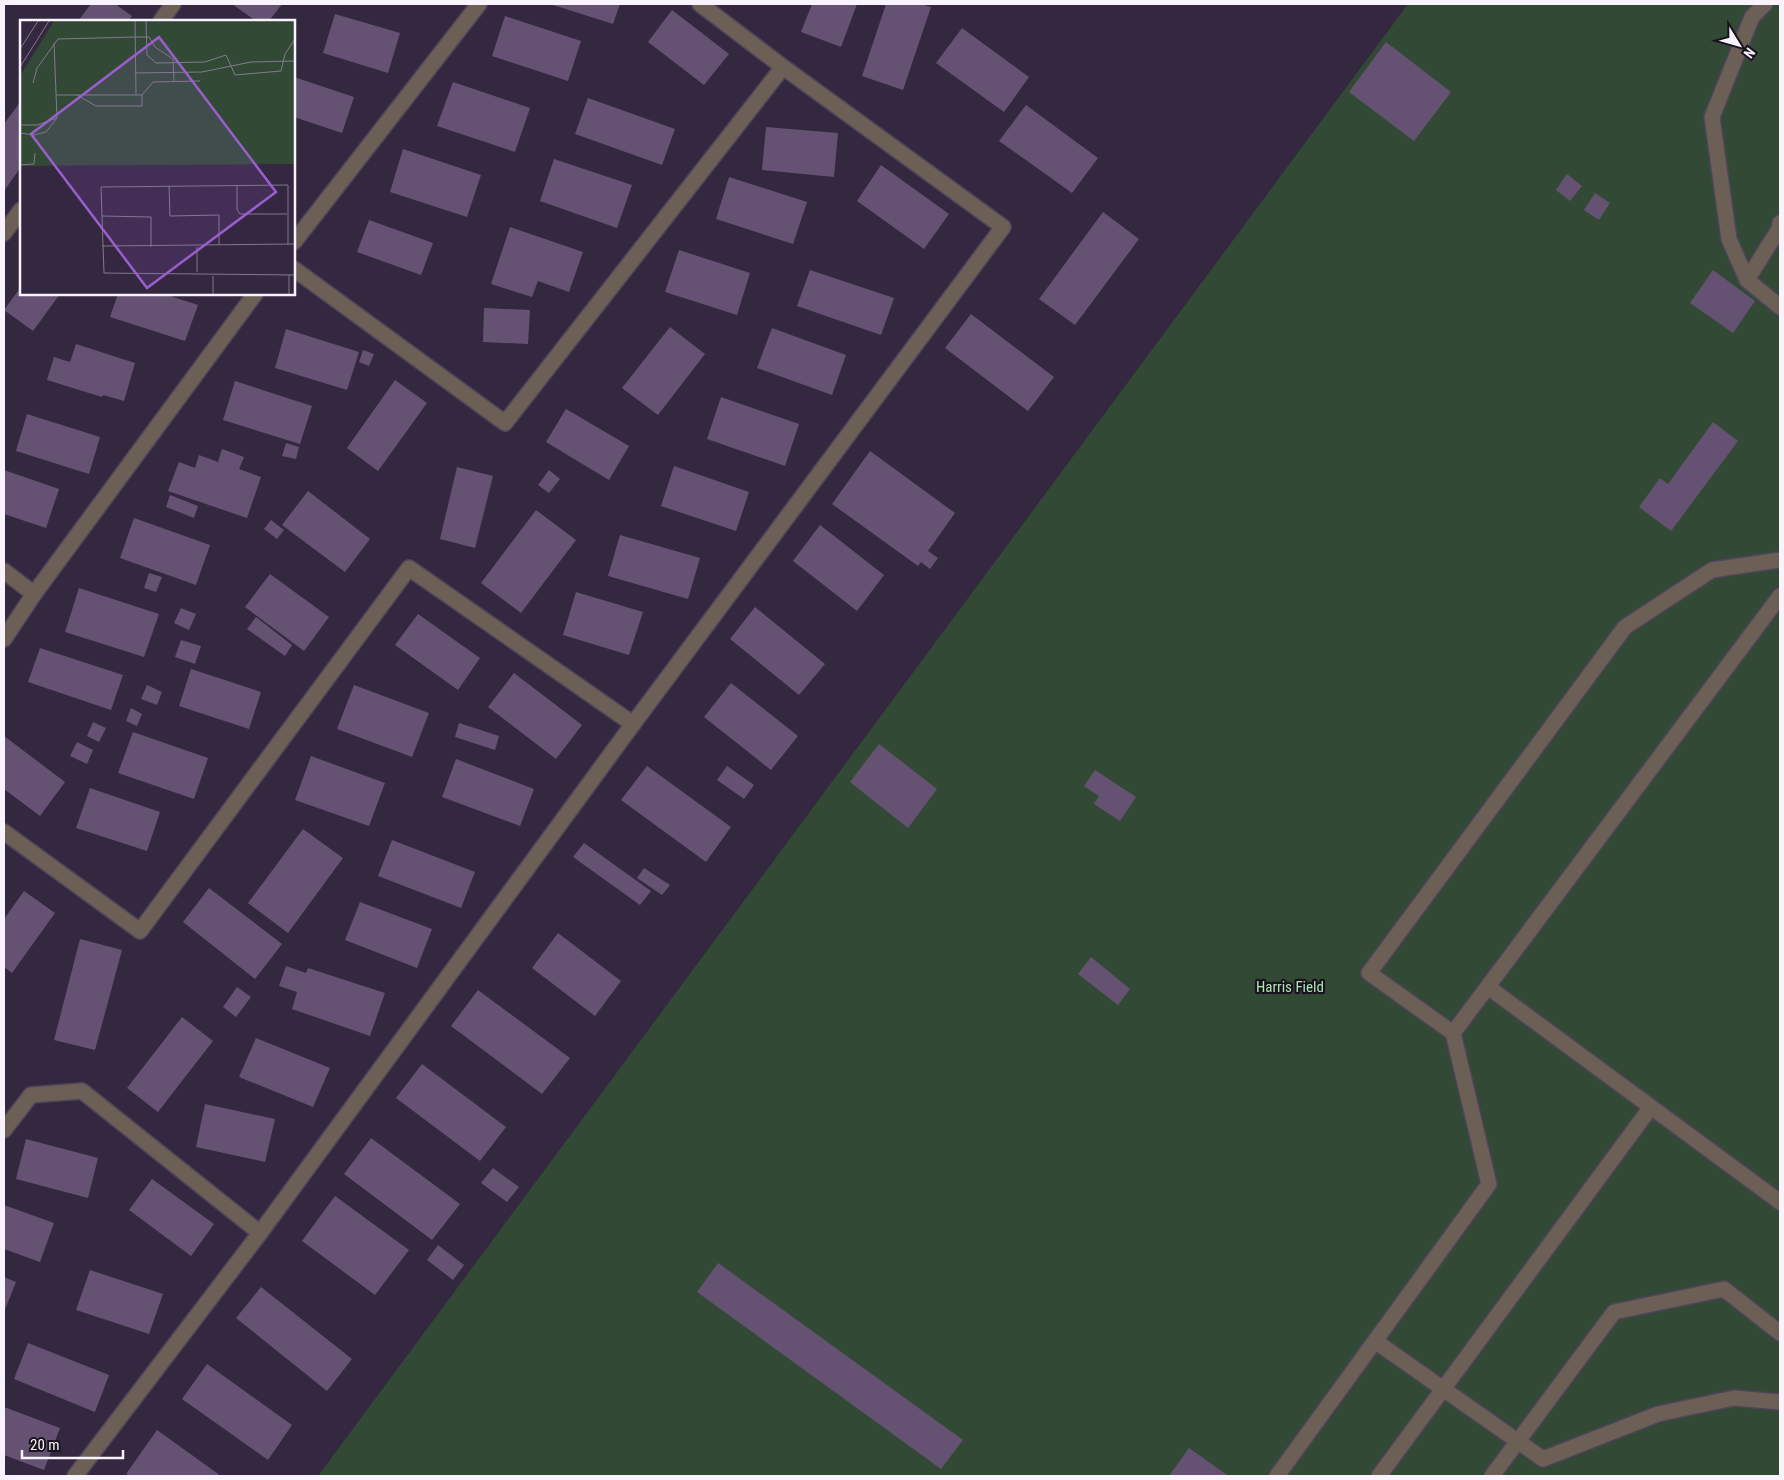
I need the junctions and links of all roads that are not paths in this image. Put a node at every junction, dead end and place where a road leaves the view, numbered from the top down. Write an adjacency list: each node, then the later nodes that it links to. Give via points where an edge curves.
1 (174, 4): 5 (street)
2 (479, 4): 10 (street)
3 (700, 4): 6 (street)
4 (1765, 4): 12 (street, via 1752,17 1712,117 1728,239)
5 (161, 20)
6 (783, 66): 11 (street, via 505,422); 20 (street, via 1003,227)
7 (20, 211): 9 (street)
8 (1780, 222): 12 (street, via 1779,229)
9 (4, 233)
10 (295, 241)
11 (295, 270)
12 (1747, 280): 14 (street)
13 (254, 295): 17 (street)
14 (1780, 307)
15 (1780, 560): 23 (street, via 1712,570 1625,627 1369,974)
16 (4, 571): 17 (street)
17 (34, 594): 19 (street)
18 (1780, 596): 22 (street)
19 (4, 639)
20 (633, 724): 21 (street, via 409,568 140,932); 27 (street)
21 (4, 832)
22 (1488, 987): 23 (street); 24 (street)
23 (1454, 1033): 29 (street, via 1489,1184)
24 (1651, 1107): 26 (street); 30 (street)
25 (4, 1130): 27 (street, via 31,1095 82,1091)
26 (1780, 1202)
27 (260, 1233): 33 (street)
28 (1780, 1333): 32 (street, via 1724,1289 1614,1312)
29 (1375, 1341): 30 (street); 34 (street)
30 (1443, 1389): 32 (street); 35 (street)
31 (1780, 1402): 32 (street, via 1734,1398 1658,1414 1543,1458)
32 (1517, 1440): 36 (street)
33 (76, 1476)
34 (1277, 1476)
35 (1378, 1476)
36 (1492, 1476)

